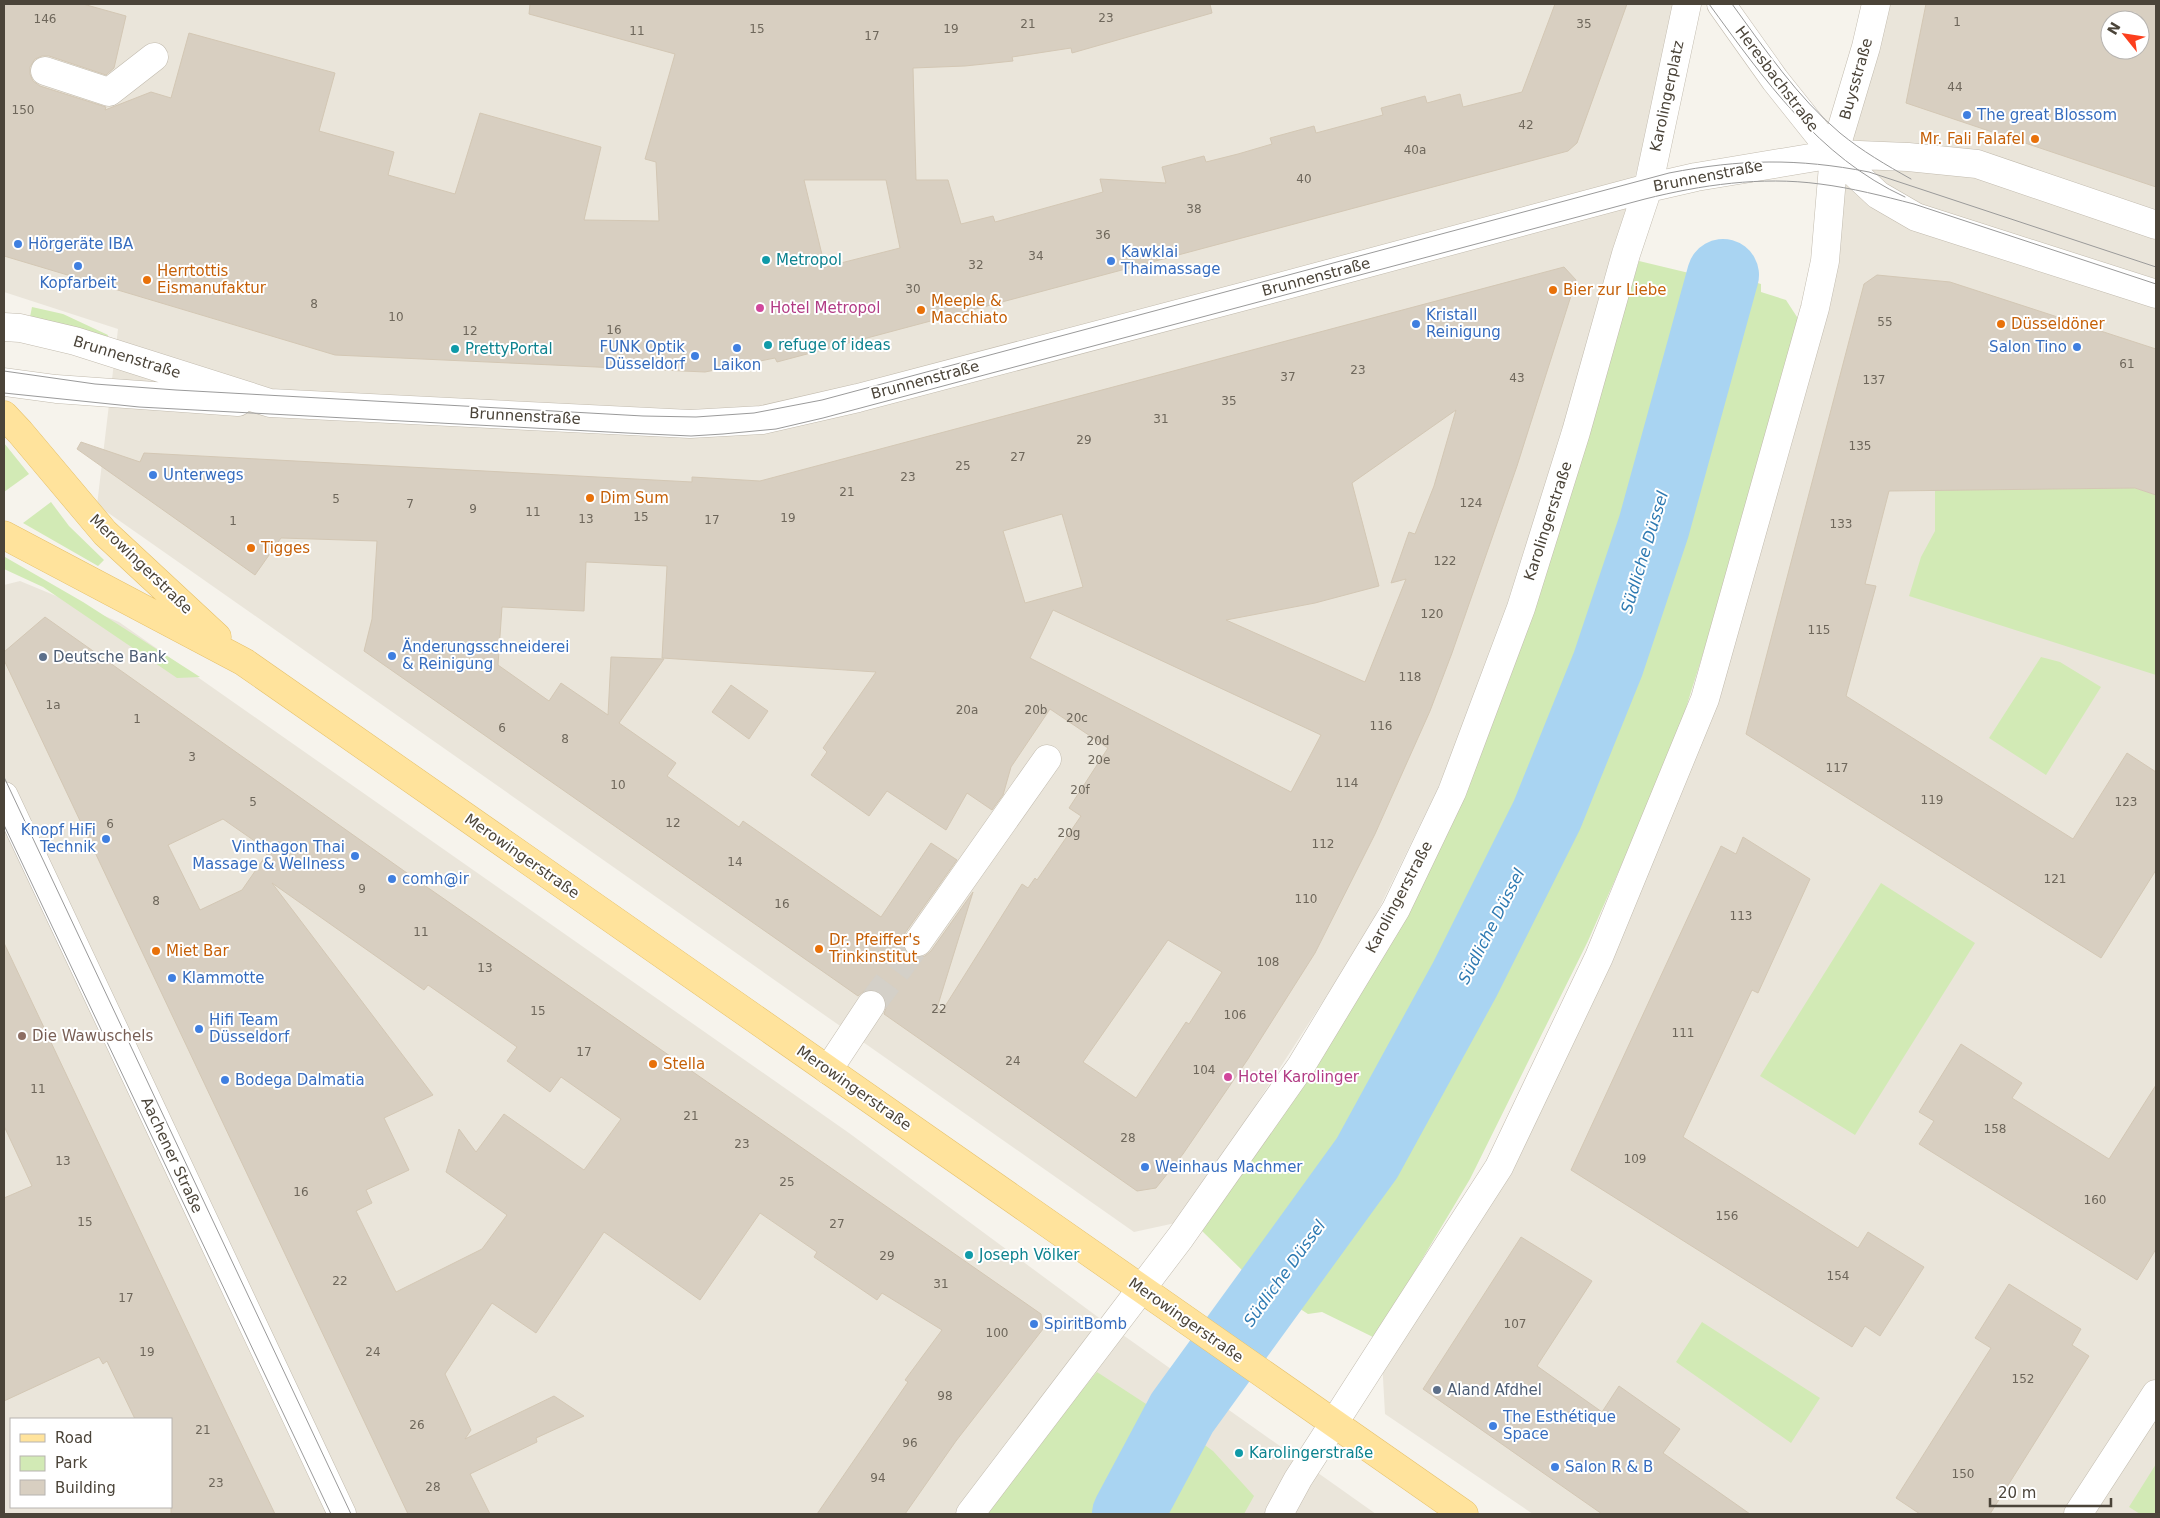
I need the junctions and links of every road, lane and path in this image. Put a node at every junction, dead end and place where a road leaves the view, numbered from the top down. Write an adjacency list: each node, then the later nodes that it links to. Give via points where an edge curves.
1 (1687, 4): 7 (street, Karolingerplatz)
2 (1720, 4): 6 (street, Heresbachstraße)
3 (1876, 4): 6 (street, Buysstraße)
4 (154, 57): 5 (street, via 109,92)
5 (45, 71)
6 (1834, 154): 7 (street, Brunnenstraße, via 1696,176); 8 (street, Brunnenstraße, via 1976,164); 9 (street, via 1878,195 1916,216); 23 (street, via 1825,261 1815,308 1705,699 1678,769 1599,957 1499,1167)
7 (1648, 188): 12 (street, Brunnenstraße, via 858,398 762,420 690,424); 21 (street, Karolingerstraße, via 1524,599 1452,792 1396,909 1301,1066)
8 (2156, 225)
9 (2156, 294)
10 (4, 327): 12 (street, Brunnenstraße, via 75,341)
11 (4, 382): 12 (street, via 211,402)
12 (270, 403)
13 (4, 416): 15 (main road, Merowingerstraße, via 104,533)
14 (4, 535): 15 (main road, Merowingerstraße)
15 (244, 662): 20 (main road, Merowingerstraße)
16 (1047, 760): 18 (street)
17 (4, 796): 24 (street, Aachener Straße)
18 (918, 942)
19 (871, 1005): 20 (street)
20 (828, 1070): 21 (main road, Merowingerstraße)
21 (1141, 1289): 23 (main road, Merowingerstraße); 25 (street, Karolingerstraße)
22 (2156, 1394): 28 (street)
23 (1334, 1424): 26 (street); 27 (main road, Merowingerstraße)
24 (342, 1514)
25 (970, 1514)
26 (1279, 1514)
27 (1464, 1514)
28 (2078, 1514)

